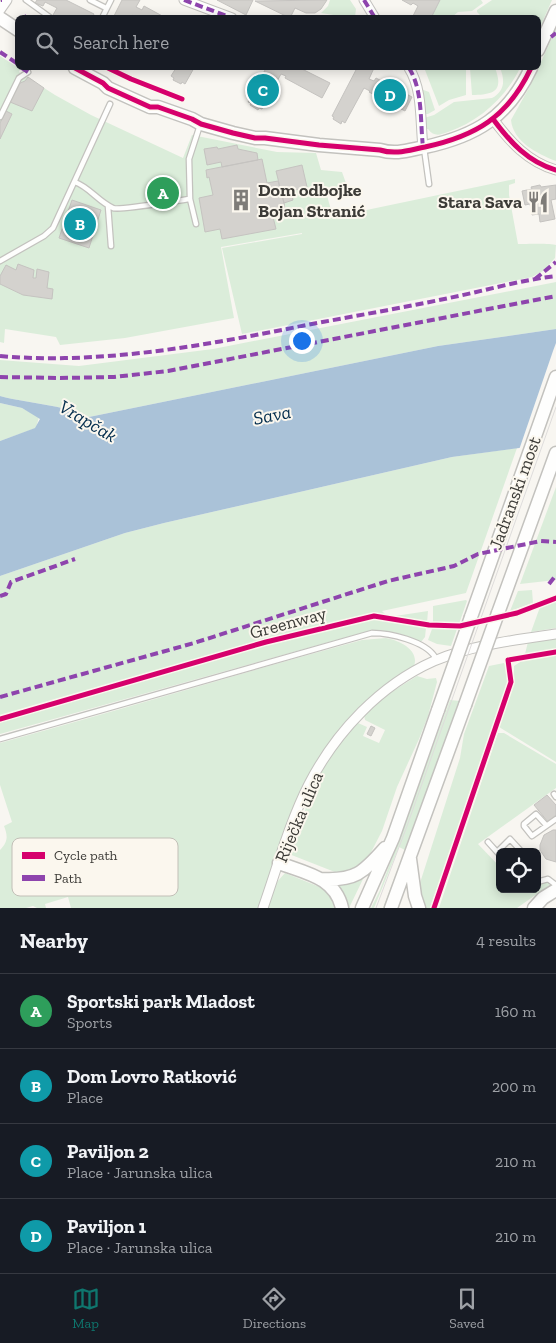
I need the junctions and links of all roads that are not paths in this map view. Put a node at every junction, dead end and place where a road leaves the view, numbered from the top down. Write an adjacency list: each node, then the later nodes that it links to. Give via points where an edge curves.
1 (7, 0): 8 (street)
2 (26, 0): 10 (lane)
3 (90, 0): 7 (lane)
4 (111, 0): 7 (lane)
5 (184, 0): 12 (street)
6 (364, 0): 13 (street)
7 (106, 8): 11 (lane)
8 (0, 10)
9 (556, 11): 16 (main road)
10 (47, 15)
11 (103, 15)
12 (224, 15)
13 (373, 15)
14 (0, 18): 15 (main road)
15 (15, 28)
16 (541, 44)
17 (79, 70): 24 (main road)
18 (410, 70): 25 (street, via 415,80)
19 (530, 70): 23 (main road, via 512,101)
20 (28, 72): 22 (lane, via 19,78)
21 (110, 104): 27 (lane)
22 (0, 117)
23 (493, 119): 25 (main road, via 465,136); 26 (street, via 528,157)
24 (196, 122): 25 (main road, via 202,120 265,138 319,145 388,152); 29 (lane, via 190,159)
25 (423, 147): 28 (lane)
26 (556, 170)
27 (75, 182): 30 (lane); 33 (lane, via 50,232)
28 (429, 184)
29 (190, 199): 30 (lane, via 117,210); 31 (lane)
30 (108, 206): 32 (lane)
31 (196, 224)
32 (110, 246)
33 (0, 261)
34 (556, 377): 41 (main road, Jadranski most, bridge)
35 (556, 453): 46 (main road, Jadranski most, bridge)
36 (556, 634): 47 (street, Riječka ulica, via 505,642 437,660 374,700 340,736 309,784)
37 (434, 657): 38 (lane, via 424,646 383,633 372,634)
38 (0, 740)
39 (556, 819): 40 (lane)
40 (546, 825): 40 (lane, via 532,836 524,826 536,814)
41 (393, 838): 48 (main road, via 362,872 336,880); 55 (main road, Jadranski most)
42 (488, 842): 45 (lane)
43 (503, 848): 44 (lane, via 510,840)
44 (518, 848)
45 (496, 852)
46 (410, 857): 56 (main road, Jadranski most); 57 (main road)
47 (279, 863): 48 (main road); 53 (street, Riječka ulica)
48 (321, 879): 54 (main road, via 336,892)
49 (541, 881): 50 (lane, via 548,879)
50 (556, 885)
51 (556, 890): 52 (main road)
52 (543, 898): 58 (main road); 59 (main road)
53 (263, 908)
54 (342, 908)
55 (362, 908)
56 (391, 908)
57 (419, 908)
58 (525, 908)
59 (534, 908)

